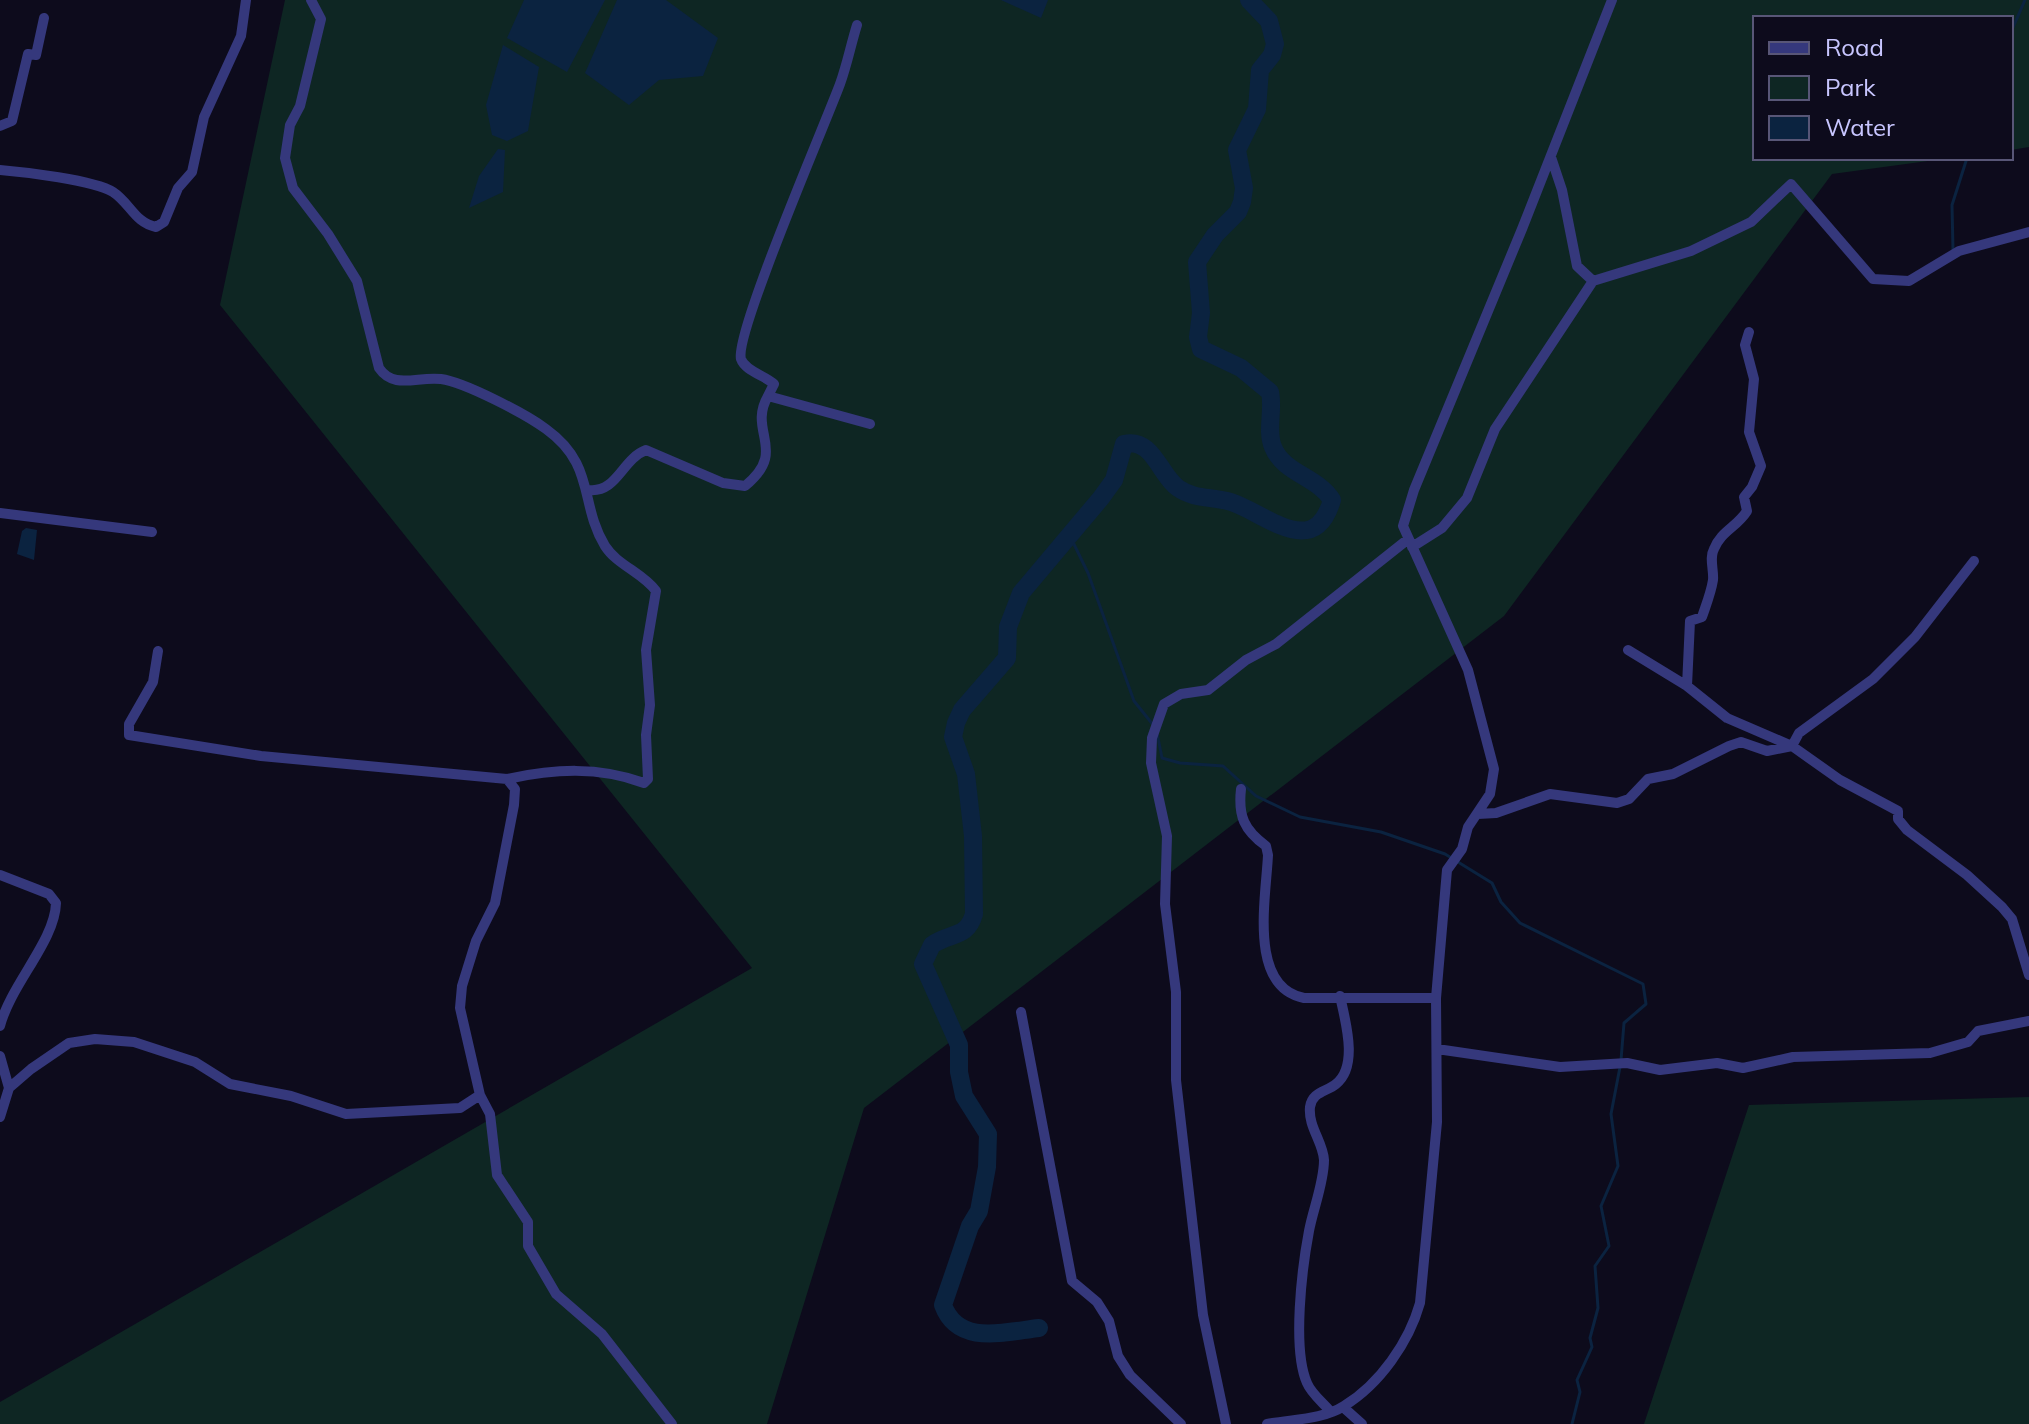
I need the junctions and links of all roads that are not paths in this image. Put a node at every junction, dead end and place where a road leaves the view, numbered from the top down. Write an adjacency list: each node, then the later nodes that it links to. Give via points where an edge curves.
1 (246, 0): 8 (street, via 241,36 204,117 192,172 178,188 164,222 156,227 136,217 112,191 93,184)
2 (311, 0): 14 (street, via 321,19 285,158 293,188 357,281 379,368 391,381 441,379 477,390 546,428 572,453)
3 (1612, 0): 7 (street)
4 (44, 18): 6 (street, via 36,55 28,54 12,121)
5 (857, 25): 12 (street, via 742,346 747,367 774,384)
6 (0, 126)
7 (1551, 157): 10 (street, via 1577,266); 17 (street, via 1414,490 1403,526)
8 (0, 170)
9 (2029, 232): 10 (street, via 1959,251 1909,281 1873,279 1791,184 1751,222 1691,251)
10 (1593, 281): 17 (street, via 1495,429 1467,498 1442,528)
11 (1749, 332): 21 (street, via 1745,345 1754,379 1749,432 1761,466 1744,497 1747,511 1722,533 1712,552 1707,604 1702,617 1690,621)
12 (768, 396): 13 (street); 14 (street, via 762,417 768,455 745,486 723,483 646,450 635,454 610,485)
13 (870, 424)
14 (589, 490): 23 (street, via 597,532 608,551 656,591 646,650 648,779 644,783 621,774 559,768)
15 (0, 513): 16 (street)
16 (152, 532)
17 (1410, 544): 25 (street, via 1468,670 1494,769 1490,794); 42 (street, via 1208,690 1181,694 1164,704 1152,738 1151,763 1167,836 1165,904 1176,992 1176,1080 1203,1315)
18 (1974, 561): 22 (street, via 1873,679 1799,733)
19 (1628, 650): 21 (street)
20 (158, 651): 23 (street, via 153,682 129,724 129,735 261,756)
21 (1687, 686): 22 (street, via 1727,718)
22 (1792, 746): 25 (street, via 1767,751 1741,742 1673,774 1648,779 1629,799 1617,803 1550,794); 27 (street, via 1898,811 1907,830 1986,891 2012,919)
23 (507, 779): 36 (street, via 515,789 514,805 495,903 476,941 460,1008)
24 (1241, 789): 28 (street, via 1240,818 1268,855 1265,942 1271,976 1293,996)
25 (1478, 814): 29 (street, via 1447,870)
26 (0, 875): 32 (street, via 49,894 56,903 52,929 4,1009)
27 (2029, 975)
28 (1340, 996): 29 (street); 39 (street, via 1348,1045 1344,1074 1318,1093 1310,1108 1324,1158 1308,1234 1300,1359 1307,1384)
29 (1436, 998): 33 (street)
30 (1021, 1012): 41 (street, via 1072,1281 1097,1302 1109,1321 1118,1356 1130,1375)
31 (2029, 1021): 33 (street, via 1978,1031 1968,1042 1930,1053 1793,1057 1743,1068 1717,1063 1660,1070 1627,1063 1560,1067)
32 (0, 1026)
33 (1437, 1049): 38 (street, via 1437,1122 1420,1303 1392,1360)
34 (0, 1056): 35 (street)
35 (9, 1088): 36 (street, via 69,1043 95,1039 145,1045 195,1062 230,1084 346,1114 460,1108); 37 (street)
36 (480, 1095): 40 (street, via 490,1114 497,1175 528,1222 528,1246 556,1294 602,1334)
37 (0, 1117)
38 (1343, 1407): 39 (street); 44 (street)
39 (1330, 1411): 43 (street)
40 (672, 1424)
41 (1181, 1424)
42 (1226, 1424)
43 (1267, 1424)
44 (1362, 1424)

